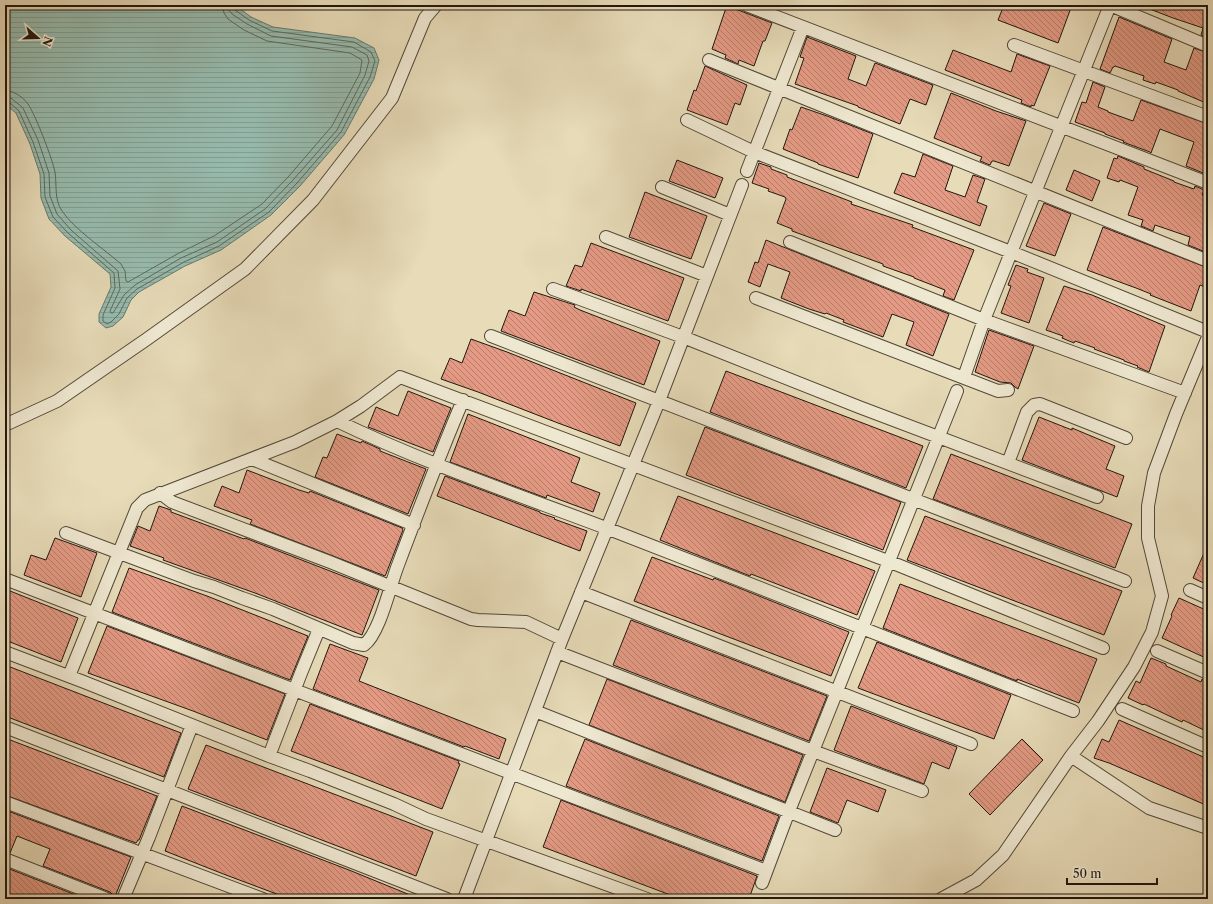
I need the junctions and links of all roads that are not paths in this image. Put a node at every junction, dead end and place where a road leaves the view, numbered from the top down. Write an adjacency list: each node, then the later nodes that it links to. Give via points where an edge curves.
1 (436, 5): 39 (street, via 425,18 392,98 313,200 245,269 57,401)
2 (746, 5): 4 (street)
3 (1110, 5): 6 (street); 8 (street)
4 (803, 27): 9 (street); 12 (street)
5 (1014, 45): 8 (street)
6 (1208, 46)
7 (709, 60): 9 (street)
8 (1084, 70): 10 (street); 12 (street)
9 (779, 89): 13 (street); 18 (street)
10 (1208, 117)
11 (687, 120): 13 (street)
12 (1062, 127): 15 (street); 18 (street)
13 (754, 152): 14 (street); 22 (street)
14 (747, 171)
15 (1208, 183)
16 (742, 186): 19 (street)
17 (662, 187): 19 (street)
18 (1036, 191): 22 (street); 23 (street)
19 (730, 215): 24 (street)
20 (606, 237): 24 (street)
21 (790, 242): 27 (street)
22 (1011, 252): 27 (street); 28 (street)
23 (1208, 261)
24 (707, 276): 30 (street)
25 (553, 289): 30 (street)
26 (756, 298): 32 (street)
27 (984, 320): 32 (street); 35 (street)
28 (1208, 332)
29 (491, 336): 37 (street)
30 (683, 337): 37 (street); 40 (street)
31 (1208, 337): 35 (street)
32 (964, 377): 33 (street, via 998,391)
33 (1008, 390)
34 (957, 391): 40 (street)
35 (1184, 393): 81 (street, via 1154,473 1148,506 1148,538 1162,596 1152,632 1134,668)
36 (464, 400): 38 (street, via 400,377); 44 (street); 45 (street)
37 (658, 401): 45 (street); 48 (street)
38 (337, 421): 42 (street, via 295,442); 44 (street)
39 (5, 425)
40 (938, 437): 43 (street); 48 (street)
41 (1126, 438): 43 (street, via 1040,404 1034,405 1027,412)
42 (252, 459): 46 (street); 49 (street)
43 (1008, 463): 47 (street)
44 (437, 464): 49 (street); 50 (street)
45 (632, 464): 50 (street); 53 (street)
46 (160, 493): 52 (street, via 145,500 137,508); 56 (street, via 172,502)
47 (1097, 498)
48 (913, 499): 53 (street); 55 (street)
49 (414, 525): 56 (street)
50 (607, 528): 58 (street); 62 (street)
51 (66, 533): 52 (street)
52 (119, 552): 60 (street); 61 (street, via 273,609)
53 (888, 561): 62 (street); 64 (street)
54 (5, 580): 60 (street)
55 (1125, 581)
56 (391, 586): 61 (street, via 374,635 364,645 352,643); 63 (street, via 471,619 526,622)
57 (1190, 590): 59 (street)
58 (581, 592): 63 (street); 71 (street)
59 (1208, 598)
60 (94, 614): 69 (street); 70 (street)
61 (319, 629): 70 (street)
62 (862, 629): 71 (street); 74 (street)
63 (562, 639): 67 (street)
64 (1103, 648)
65 (1157, 651): 68 (street)
66 (5, 652): 69 (street)
67 (557, 652): 73 (street); 79 (street)
68 (1208, 673)
69 (69, 676): 75 (street)
70 (294, 691): 80 (street); 82 (street)
71 (837, 692): 77 (street); 79 (street)
72 (1122, 709): 78 (street)
73 (535, 711): 82 (street); 86 (street)
74 (1073, 711)
75 (192, 725): 80 (street); 83 (street)
76 (5, 727): 83 (street)
77 (972, 744)
78 (1208, 747)
79 (813, 751): 84 (street); 86 (street)
80 (269, 756): 89 (street)
81 (1071, 756): 87 (street, via 1149,808); 98 (street, via 1003,856 976,880)
82 (512, 773): 86 (street, via 764,877); 89 (street)
83 (167, 790): 90 (street); 95 (street)
84 (922, 791)
85 (5, 802): 90 (street)
86 (789, 811): 88 (street)
87 (1208, 828)
88 (835, 830)
89 (487, 841): 96 (street); 97 (street)
90 (142, 854): 93 (street); 94 (street)
91 (5, 859): 92 (street)
92 (107, 899)
93 (123, 899)
94 (263, 899)
95 (448, 899)
96 (464, 899)
97 (647, 899)
98 (941, 899)

